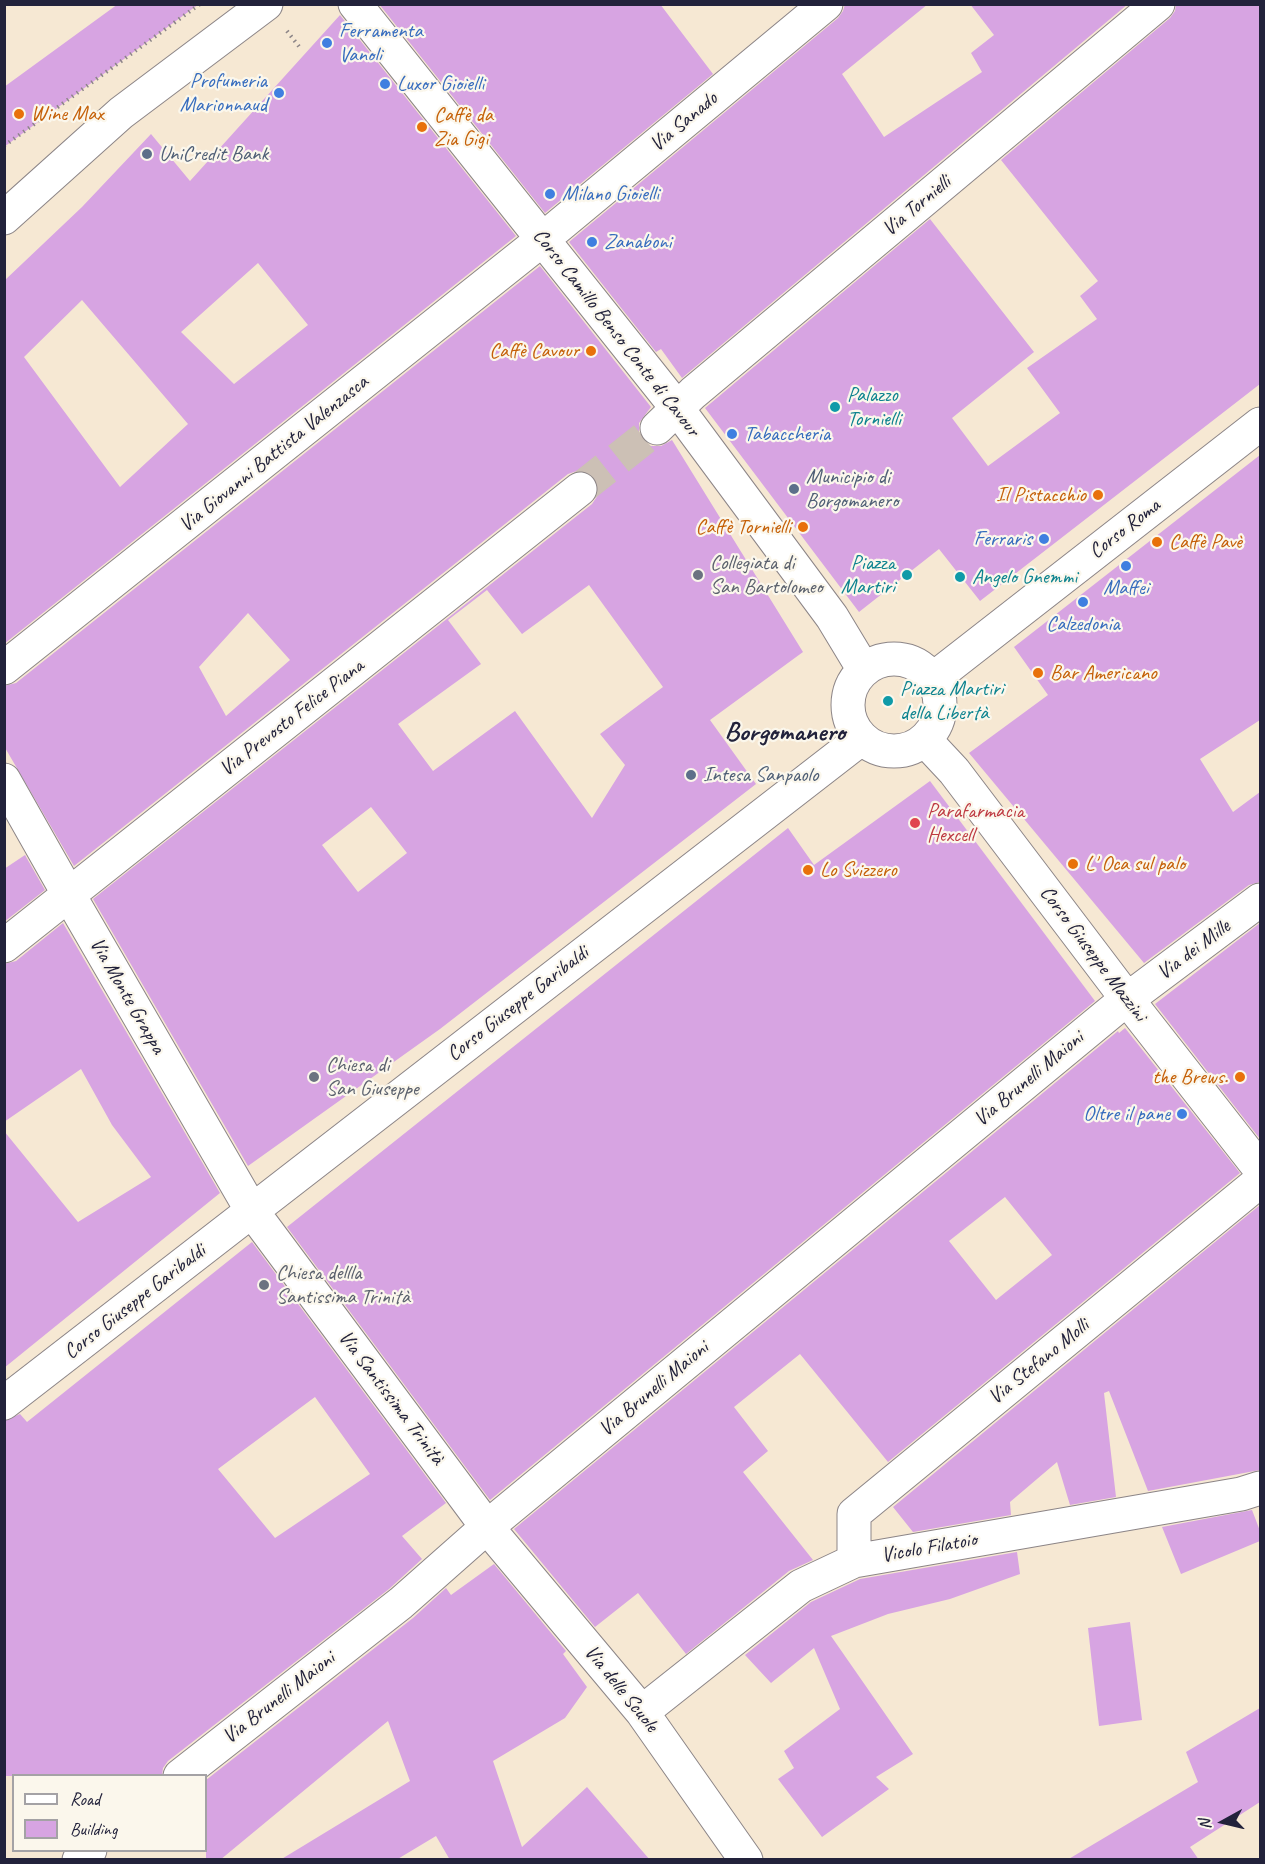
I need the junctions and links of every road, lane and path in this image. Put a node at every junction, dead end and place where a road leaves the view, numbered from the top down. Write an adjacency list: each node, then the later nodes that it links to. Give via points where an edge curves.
1 (200, 4): 6 (path)
2 (266, 4): 7 (street, via 121,113)
3 (356, 4): 8 (street, Corso Camillo Benso Conte di Cavour)
4 (826, 4): 8 (street, Via Sanado)
5 (1158, 4): 9 (street, Via Tornielli)
6 (4, 146)
7 (4, 218)
8 (543, 240): 9 (street, Corso Camillo Benso Conte di Cavour); 12 (street, Via Giovanni Battista Valenzasca)
9 (667, 418): 13 (street, Corso Camillo Benso Conte di Cavour, via 832,617)
10 (1260, 424): 14 (street, Corso Roma)
11 (580, 489): 18 (street, Via Prevosto Felice Piana)
12 (4, 668)
13 (864, 670): 14 (street, via 878,662 908,660); 15 (street, via 849,695 853,725)
14 (933, 679): 16 (street, via 941,704 939,718)
15 (862, 738): 16 (street, via 873,746 900,751); 24 (street, Corso Giuseppe Garibaldi)
16 (925, 740): 21 (street, Corso Giuseppe Mazzini, via 954,771)
17 (4, 780): 18 (street, Via Monte Grappa)
18 (69, 895): 20 (street, Via Prevosto Felice Piana); 24 (street, Via Monte Grappa)
19 (1260, 900): 21 (street, Via dei Mille)
20 (4, 945)
21 (1127, 999): 22 (street, Corso Giuseppe Mazzini); 27 (street, Via Brunelli Maioni)
22 (1260, 1168)
23 (1260, 1181): 28 (street, Via Stefano Molli, via 854,1514)
24 (252, 1211): 25 (street, Corso Giuseppe Garibaldi); 27 (street, Via Santissima Trinità)
25 (4, 1403)
26 (1260, 1488): 28 (street, Vicolo Filatoio)
27 (487, 1527): 29 (street, Via delle Scuole); 30 (street, Via Brunelli Maioni, via 401,1603)
28 (854, 1561): 29 (street, Vicolo Filatoio, via 801,1586)
29 (642, 1712): 31 (street, Via delle Scuole)
30 (183, 1774)
31 (746, 1860)

